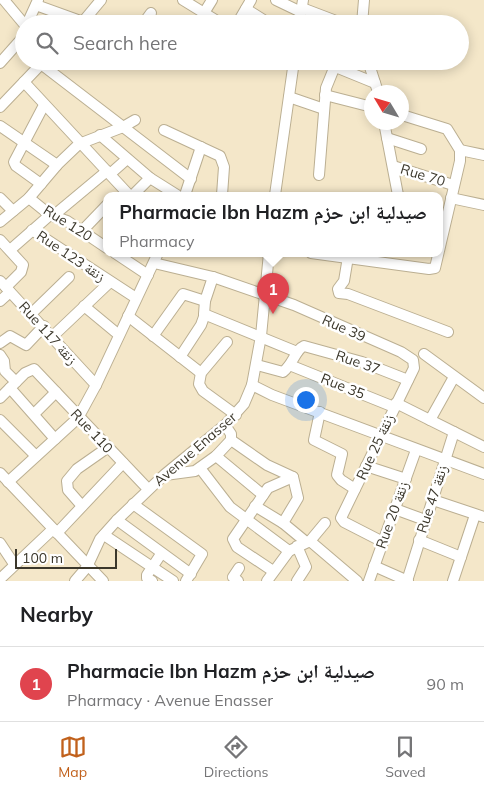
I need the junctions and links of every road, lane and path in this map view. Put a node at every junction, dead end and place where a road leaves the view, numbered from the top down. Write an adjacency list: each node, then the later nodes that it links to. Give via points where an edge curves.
1 (4, 0): 9 (street); 12 (street)
2 (101, 0): 15 (street)
3 (183, 0): 11 (street)
4 (212, 0): 11 (street)
5 (276, 0): 10 (street)
6 (364, 0): 20 (street)
7 (37, 3): 13 (street); 14 (street)
8 (249, 4): 17 (street); 18 (street)
9 (0, 7)
10 (302, 7): 19 (street)
11 (204, 13): 16 (street)
12 (18, 15)
13 (31, 15)
14 (64, 15)
15 (89, 15)
16 (207, 15)
17 (242, 15)
18 (261, 15)
19 (322, 15)
20 (363, 15)
21 (15, 46): 22 (street)
22 (0, 63)
23 (36, 70): 29 (street)
24 (52, 70): 41 (street)
25 (291, 70): 33 (street)
26 (333, 70): 32 (street)
27 (346, 70): 30 (street)
28 (371, 70): 31 (street)
29 (24, 82): 34 (street); 36 (street)
30 (371, 85)
31 (375, 85)
32 (325, 95): 35 (street); 37 (street)
33 (289, 97): 37 (street); 66 (street)
34 (44, 105): 46 (street); 47 (street)
35 (364, 105)
36 (0, 107)
37 (324, 109): 56 (street)
38 (409, 117): 50 (street, via 447,129)
39 (135, 120): 41 (street)
40 (0, 126): 46 (street)
41 (123, 127): 44 (street); 58 (street)
42 (164, 130): 48 (street)
43 (386, 130): 45 (street)
44 (100, 136): 47 (street); 52 (street)
45 (387, 138): 49 (street); 54 (street)
46 (25, 142): 53 (street); 59 (street, via 14,163)
47 (79, 144): 53 (street); 55 (street)
48 (201, 147): 58 (street); 65 (street, via 213,151 224,161)
49 (421, 149)
50 (460, 150): 51 (street); 60 (street)
51 (484, 155)
52 (127, 159): 55 (street); 57 (street)
53 (57, 165): 59 (street)
54 (394, 166): 60 (street, Rue 70); 67 (street)
55 (108, 173): 61 (street); 74 (street)
56 (319, 175)
57 (150, 178): 62 (street); 63 (street)
58 (191, 179): 64 (street)
59 (41, 184): 69 (street)
60 (454, 185): 70 (street)
61 (124, 192)
62 (129, 192)
63 (172, 192)
64 (186, 192)
65 (222, 192)
66 (275, 192)
67 (398, 192)
68 (0, 198): 73 (street)
69 (29, 198): 73 (street); 74 (street, Rue 120)
70 (451, 198): 71 (street); 75 (street)
71 (484, 205)
72 (103, 209): 78 (street)
73 (13, 212): 76 (street)
74 (52, 215): 77 (street); 78 (street, Rue 120)
75 (443, 218)
76 (0, 222)
77 (32, 230): 81 (street); 94 (street, Rue 123 زنقة)
78 (81, 232): 80 (street, Rue 120)
79 (0, 240): 81 (street)
80 (103, 246)
81 (10, 250): 95 (street, via 22,263 21,272)
82 (121, 257): 91 (street)
83 (270, 257): 96 (street, Avenue Enasser)
84 (341, 257): 89 (street)
85 (377, 257): 89 (street); 90 (street)
86 (402, 257): 90 (street)
87 (439, 257): 90 (street, via 438,266 433,269)
88 (156, 258): 91 (street); 93 (street, Rue 39)
89 (348, 258): 105 (street, via 339,293)
90 (400, 264)
91 (148, 275): 97 (street)
92 (69, 277): 101 (street)
93 (213, 277): 96 (street, Rue 39); 99 (street)
94 (110, 282): 97 (street, Rue 123 زنقة); 100 (street)
95 (5, 286): 98 (street); 101 (street, Rue 117 زنقة)
96 (265, 296): 109 (street, Avenue Enasser); 118 (street, Rue 39, via 401,352 413,360)
97 (136, 298): 103 (street)
98 (0, 301)
99 (206, 301): 102 (street); 108 (street, via 183,294)
100 (84, 306): 106 (street); 107 (street)
101 (32, 313): 104 (street, Rue 117 زنقة)
102 (205, 314): 109 (street); 115 (street)
103 (128, 316): 106 (street); 108 (street)
104 (44, 326): 107 (street, Rue 117 زنقة); 111 (street, via 26,345 10,336)
105 (448, 332)
106 (119, 335): 123 (street)
107 (53, 336): 123 (street, Rue 117 زنقة)
108 (153, 336): 115 (street)
109 (261, 336): 112 (street); 116 (street, Avenue Enasser)
110 (227, 342): 119 (street)
111 (0, 343)
112 (297, 352): 117 (street); 121 (street, Rue 37, via 302,346 307,346)
113 (424, 354): 120 (street)
114 (0, 355): 122 (street)
115 (180, 357): 119 (street)
116 (257, 365): 117 (street, via 280,372); 124 (street, Avenue Enasser)
117 (292, 366): 128 (street, Rue 35)
118 (414, 368): 121 (street, Rue 25 زنقة)
119 (201, 373): 131 (street, via 200,388)
120 (454, 377): 127 (street); 134 (street)
121 (408, 380): 128 (street, Rue 25 زنقة)
122 (13, 385): 125 (street, Rue 110, via 31,369); 126 (street); 130 (street)
123 (96, 385): 132 (street)
124 (252, 385): 129 (street); 131 (street, Avenue Enasser)
125 (56, 392): 130 (street); 132 (street, Rue 110)
126 (0, 398)
127 (484, 398)
128 (395, 405): 134 (street, Rue 35); 137 (street, Rue 25 زنقة)
129 (320, 412): 137 (street); 156 (street, via 314,440 342,454 337,474)
130 (34, 414): 138 (street)
131 (236, 415): 135 (street, Avenue Enasser)
132 (78, 418): 138 (street); 141 (street, Rue 110)
133 (0, 420): 143 (street)
134 (430, 420): 136 (street, Rue 35)
135 (226, 425): 139 (street); 151 (street, Avenue Enasser)
136 (454, 432): 140 (street, Rue 35); 145 (street, Rue 47 زنقة)
137 (381, 435): 142 (street); 147 (street, Rue 25 زنقة)
138 (54, 439): 143 (street)
139 (230, 440): 144 (street); 152 (street, via 263,463)
140 (484, 447)
141 (107, 448): 146 (street, Rue 110); 160 (street, via 77,469 67,481 67,487)
142 (416, 450): 145 (street); 153 (street, Rue 20 زنقة)
143 (36, 456): 154 (street)
144 (216, 456): 148 (street); 157 (street)
145 (445, 459): 150 (street); 158 (street, Rue 47 زنقة)
146 (123, 463): 155 (street, Rue 110); 160 (street)
147 (366, 466): 153 (street); 156 (street, Rue 25 زنقة)
148 (200, 468): 151 (street); 165 (street, via 230,506)
149 (0, 473): 154 (street)
150 (484, 474)
151 (164, 475): 155 (street, Avenue Enasser)
152 (293, 476): 157 (street, via 273,484); 167 (street, via 297,502)
153 (406, 479): 162 (street, Rue 20 زنقة)
154 (8, 482): 169 (street)
155 (148, 489): 159 (street, Avenue Enasser)
156 (355, 489): 172 (street, Rue 25 زنقة, via 341,518)
157 (263, 495): 161 (street)
158 (433, 500): 163 (street); 166 (street, Rue 47 زنقة)
159 (133, 504): 164 (street, Avenue Enasser); 183 (street, via 203,554)
160 (82, 506): 169 (street)
161 (255, 506): 165 (street); 167 (street)
162 (395, 509): 166 (street); 172 (street, Rue 20 زنقة)
163 (479, 516): 176 (street)
164 (118, 520): 170 (street, Avenue Enasser); 175 (street)
165 (246, 520): 174 (street); 182 (street, via 233,541)
166 (425, 520): 171 (street, Rue 47 زنقة)
167 (283, 522): 174 (street)
168 (325, 523): 174 (street)
169 (55, 531): 177 (street); 179 (street)
170 (104, 536): 179 (street, Avenue Enasser); 180 (street)
171 (419, 540): 176 (street); 194 (street, Rue 47 زنقة)
172 (383, 542): 178 (street, Rue 20 زنقة)
173 (0, 543): 177 (street)
174 (301, 545): 182 (street); 191 (street, via 306,566); 192 (street)
175 (161, 554): 180 (street); 183 (street)
176 (461, 557): 195 (street)
177 (14, 564): 184 (street)
178 (374, 566): 193 (street, Rue 20 زنقة); 194 (street)
179 (88, 567): 185 (street, Avenue Enasser); 186 (street)
180 (152, 568): 187 (street, via 147,578); 188 (street)
181 (239, 568): 189 (street, via 234,577)
182 (273, 570): 190 (street)
183 (190, 578)
184 (2, 579)
185 (75, 581)
186 (103, 581)
187 (152, 581)
188 (173, 581)
189 (238, 581)
190 (267, 581)
191 (297, 581)
192 (357, 581)
193 (368, 581)
194 (408, 581)
195 (453, 581)

